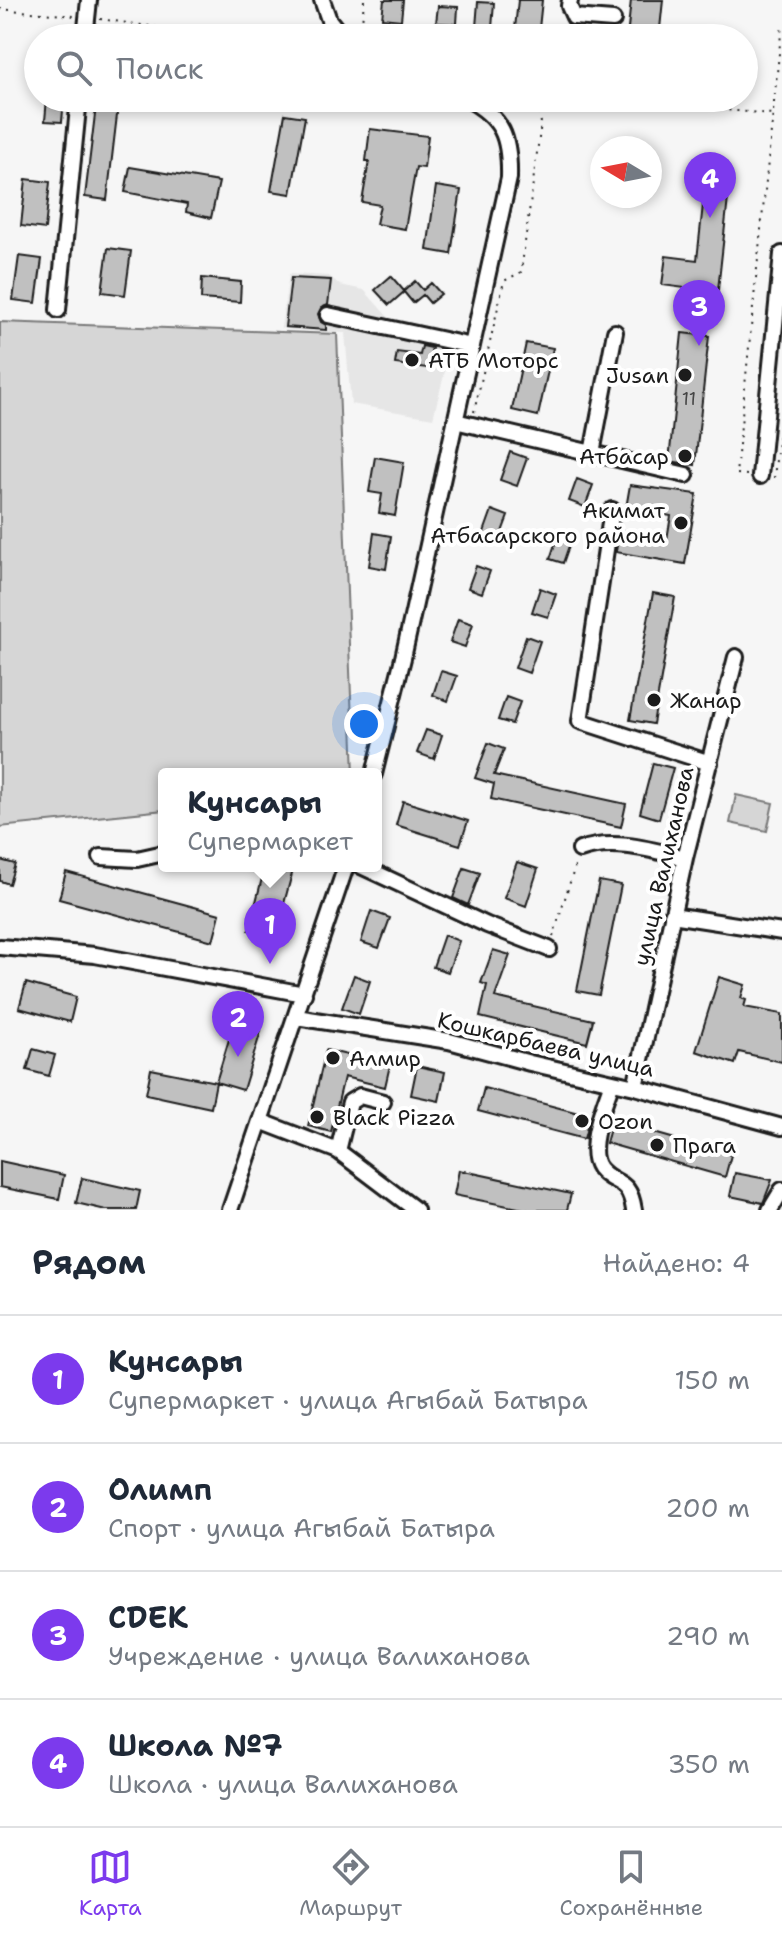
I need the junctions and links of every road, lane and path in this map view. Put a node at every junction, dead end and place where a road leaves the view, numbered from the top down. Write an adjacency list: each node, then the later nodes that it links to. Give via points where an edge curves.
1 (89, 0): 6 (street)
2 (322, 0): 10 (street)
3 (364, 0): 11 (path)
4 (570, 0): 7 (street, via 574,17)
5 (0, 9): 6 (path)
6 (87, 17): 8 (street); 9 (path)
7 (613, 20)
8 (86, 24)
9 (136, 24)
10 (332, 24)
11 (363, 24)
12 (782, 24): 17 (path)
13 (78, 112): 19 (street)
14 (488, 112): 22 (street, via 507,139 509,178)
15 (539, 112): 24 (path, via 521,272 504,281)
16 (750, 112): 17 (path)
17 (773, 114): 27 (path, via 736,474)
18 (782, 254): 27 (street)
19 (58, 310)
20 (328, 315): 22 (street)
21 (615, 332): 25 (street)
22 (472, 346): 23 (street)
23 (455, 421): 24 (street); 31 (street)
24 (472, 425): 25 (street)
25 (592, 453): 26 (street)
26 (686, 475)
27 (760, 476)
28 (612, 510): 30 (street, via 580,721)
29 (736, 657): 30 (street, улица Валиханова)
30 (710, 763): 35 (street, улица Валиханова)
31 (376, 768)
32 (580, 850): 35 (street, via 634,846); 41 (path)
33 (158, 854): 34 (street)
34 (101, 857)
35 (685, 858): 38 (street, улица Валиханова)
36 (344, 872): 42 (street)
37 (374, 872): 41 (street)
38 (672, 915): 39 (street); 45 (street, улица Валиханова)
39 (782, 932)
40 (0, 947): 42 (street, via 95,955)
41 (549, 949)
42 (304, 994): 43 (street)
43 (296, 1017): 44 (street, Кошкарбаева улица, via 449,1041); 47 (street)
44 (612, 1082): 45 (street, Кошкарбаева улица); 53 (street, via 594,1155 600,1169 625,1186)
45 (635, 1087): 48 (street, Кошкарбаева улица)
46 (383, 1102): 49 (street, via 360,1096 350,1102)
47 (260, 1121): 49 (street); 51 (street)
48 (782, 1127)
49 (338, 1151): 52 (street)
50 (782, 1190): 54 (street)
51 (230, 1210)
52 (416, 1210)
53 (634, 1210)
54 (770, 1210)

